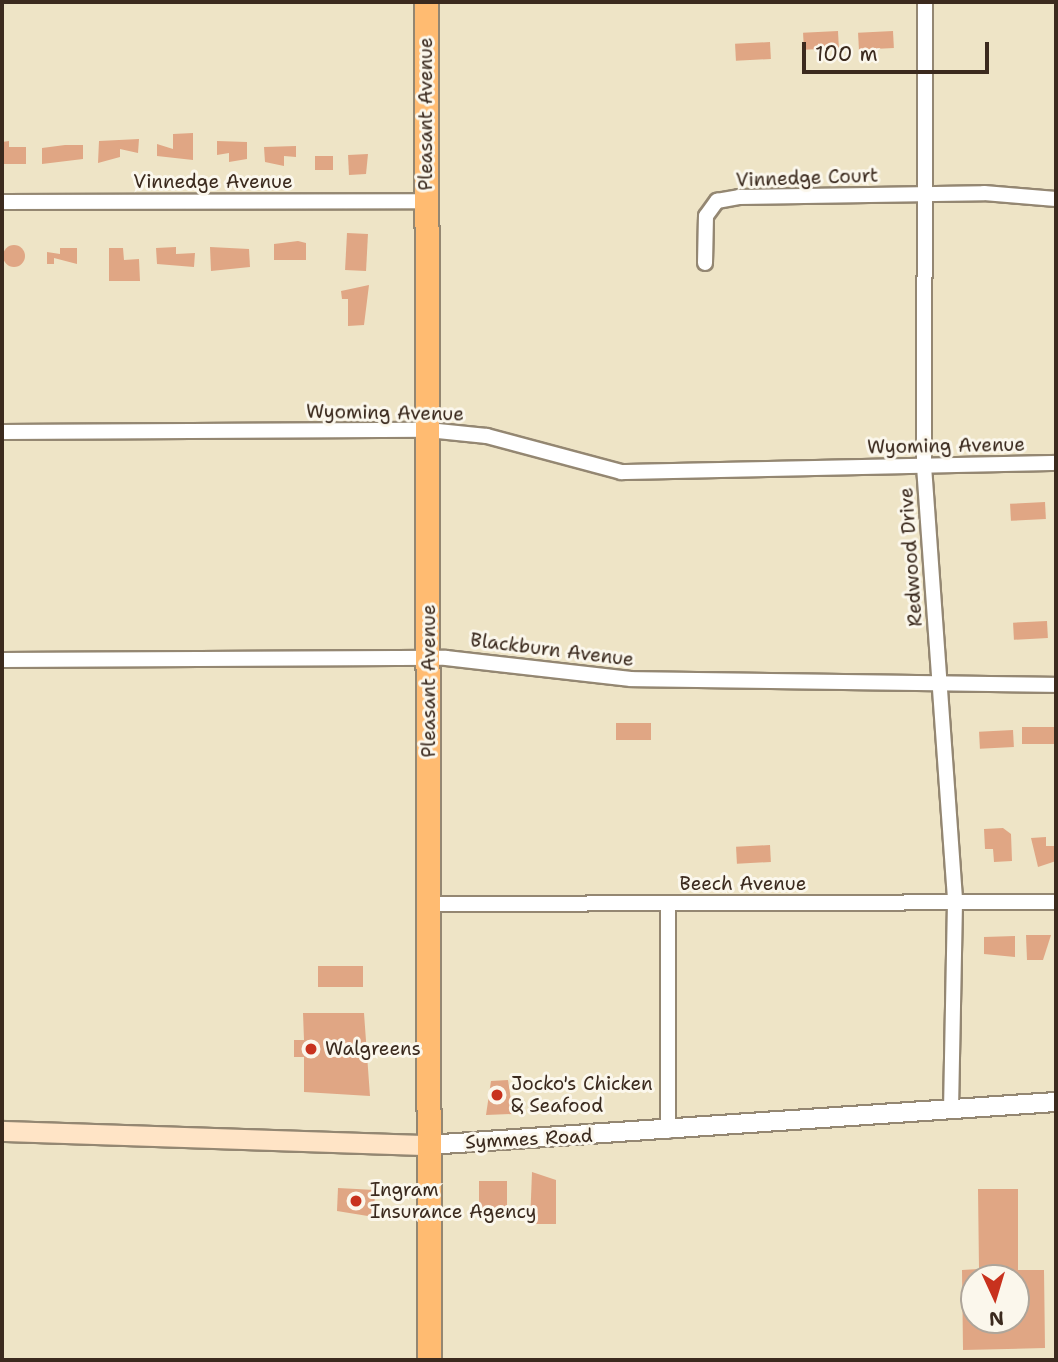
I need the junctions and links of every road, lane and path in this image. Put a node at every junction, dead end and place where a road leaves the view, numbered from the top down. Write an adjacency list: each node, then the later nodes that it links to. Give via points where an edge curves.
1 (426, 2): 5 (main road, Pleasant Avenue)
2 (925, 2): 3 (street, Redwood Drive)
3 (922, 194): 4 (street); 7 (street, Vinnedge Court, via 717,201 706,216); 11 (street, Redwood Drive)
4 (1056, 199)
5 (425, 201): 6 (street, Vinnedge Avenue); 8 (main road, Pleasant Avenue)
6 (2, 202)
7 (705, 263)
8 (428, 430): 9 (street, Wyoming Avenue); 11 (street, Wyoming Avenue, via 487,436 621,472); 12 (main road, Pleasant Avenue)
9 (2, 432)
10 (1056, 463): 11 (street, Wyoming Avenue)
11 (924, 466): 15 (street, Redwood Drive)
12 (429, 659): 13 (street, Blackburn Avenue); 15 (street, Blackburn Avenue, via 631,679); 18 (main road, Pleasant Avenue)
13 (2, 660)
14 (1056, 685): 15 (street, Blackburn Avenue)
15 (940, 689): 16 (street, Redwood Drive)
16 (955, 902): 17 (street, Beech Avenue); 19 (street, Beech Avenue); 21 (street, Redwood Drive)
17 (1056, 902)
18 (430, 904): 19 (street, Beech Avenue); 24 (main road, Pleasant Avenue)
19 (668, 904): 23 (street)
20 (1056, 1102): 21 (street, Symmes Road)
21 (951, 1109): 23 (street, Symmes Road)
22 (2, 1131): 24 (main road, Symmes Road)
23 (668, 1131): 24 (street, Symmes Road)
24 (428, 1145): 25 (main road, Pleasant Avenue)
25 (429, 1360)

